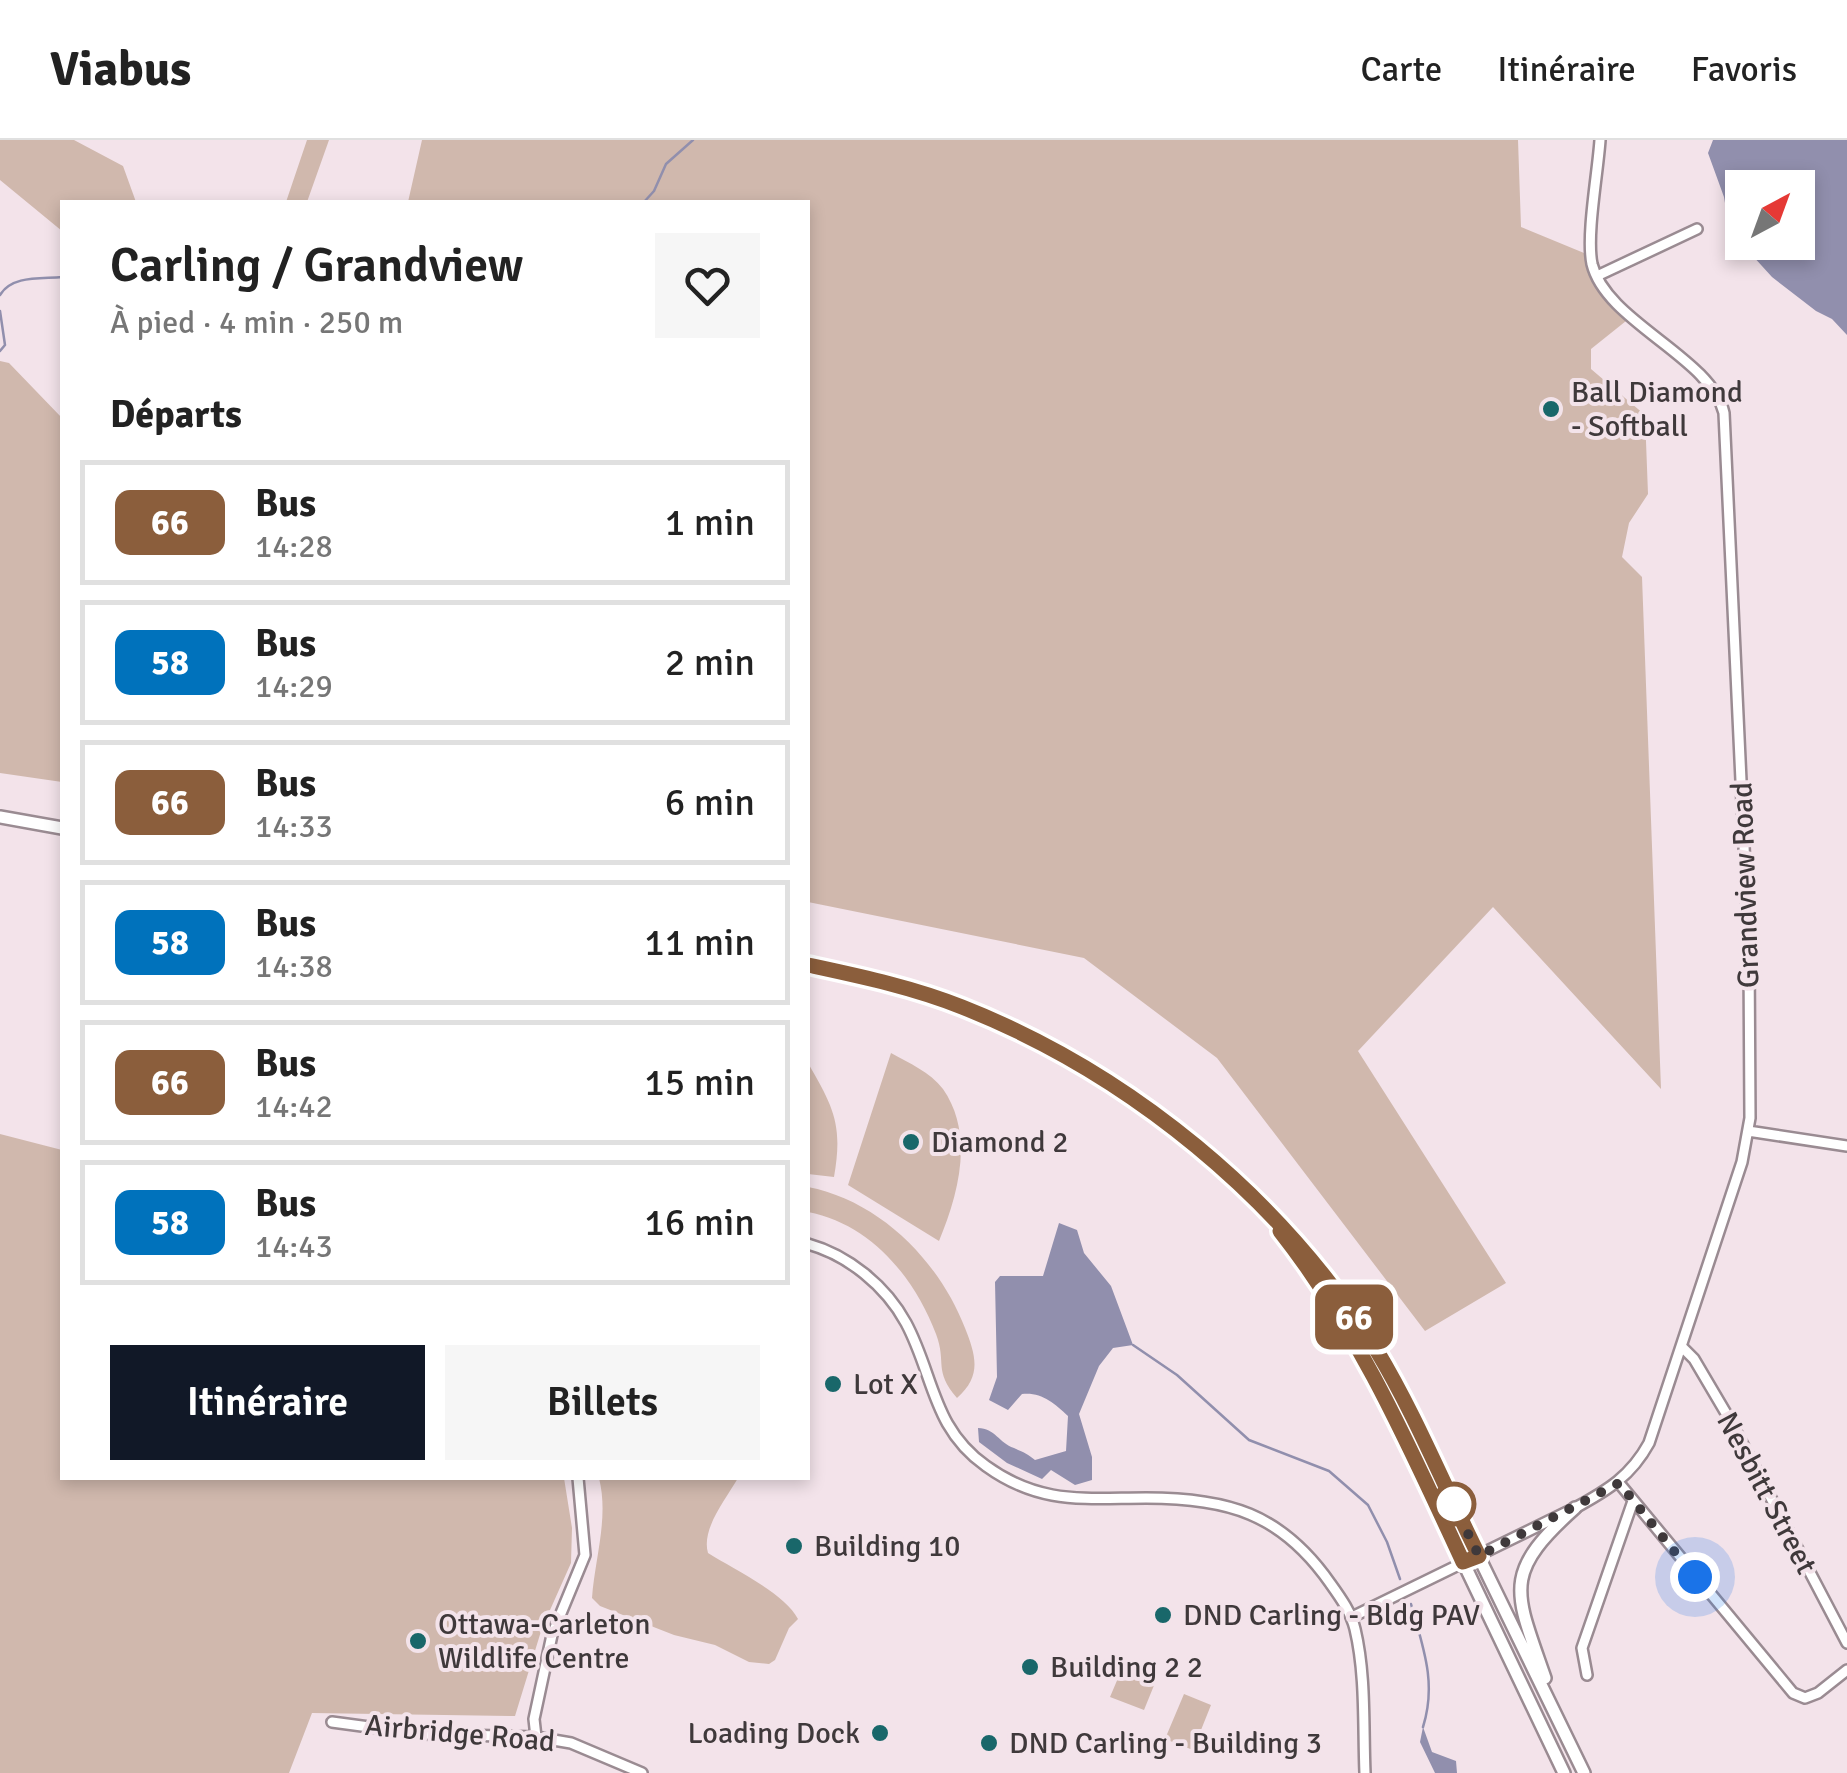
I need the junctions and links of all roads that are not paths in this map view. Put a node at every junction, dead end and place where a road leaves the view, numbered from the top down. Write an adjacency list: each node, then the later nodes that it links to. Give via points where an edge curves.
1 (1600, 140): 3 (street, via 1591,248)
2 (1698, 229): 3 (street)
3 (1597, 276): 7 (street, Grandview Road, via 1646,330 1714,388 1724,413 1749,954)
4 (0, 818): 5 (main road)
5 (60, 828)
6 (810, 965): 9 (main road, via 908,989 1030,1038 1134,1100)
7 (1748, 1131): 8 (street); 11 (street, Grandview Road)
8 (1847, 1146)
9 (1272, 1219): 16 (main road, via 1375,1349); 17 (main road, via 1361,1354)
10 (810, 1245): 18 (street, via 860,1270 892,1302 940,1412 984,1466 1044,1496 1194,1499 1238,1509 1306,1553)
11 (1682, 1347): 13 (street, Grandview Road, via 1649,1443); 19 (street, Nesbitt Street, via 1730,1420)
12 (578, 1480): 24 (street, via 585,1556 552,1635)
13 (1619, 1483): 14 (street); 15 (street, Grandview Road)
14 (1633, 1501): 20 (street, via 1793,1692 1805,1698 1818,1693); 21 (street, via 1582,1648)
15 (1575, 1508): 16 (street, Grandview Road); 23 (main road, via 1532,1552 1520,1586)
16 (1479, 1556): 17 (street, Grandview Road); 23 (main road)
17 (1463, 1562): 18 (street, Grandview Road); 27 (main road)
18 (1352, 1617): 26 (street)
19 (1847, 1644)
20 (1847, 1670)
21 (1587, 1675)
22 (332, 1722): 24 (street, Airbridge Road, via 421,1734)
23 (1562, 1729): 28 (main road)
24 (536, 1737): 25 (street, Airbridge Road, via 571,1743)
25 (642, 1773)
26 (1365, 1773)
27 (1564, 1773)
28 (1584, 1773)

